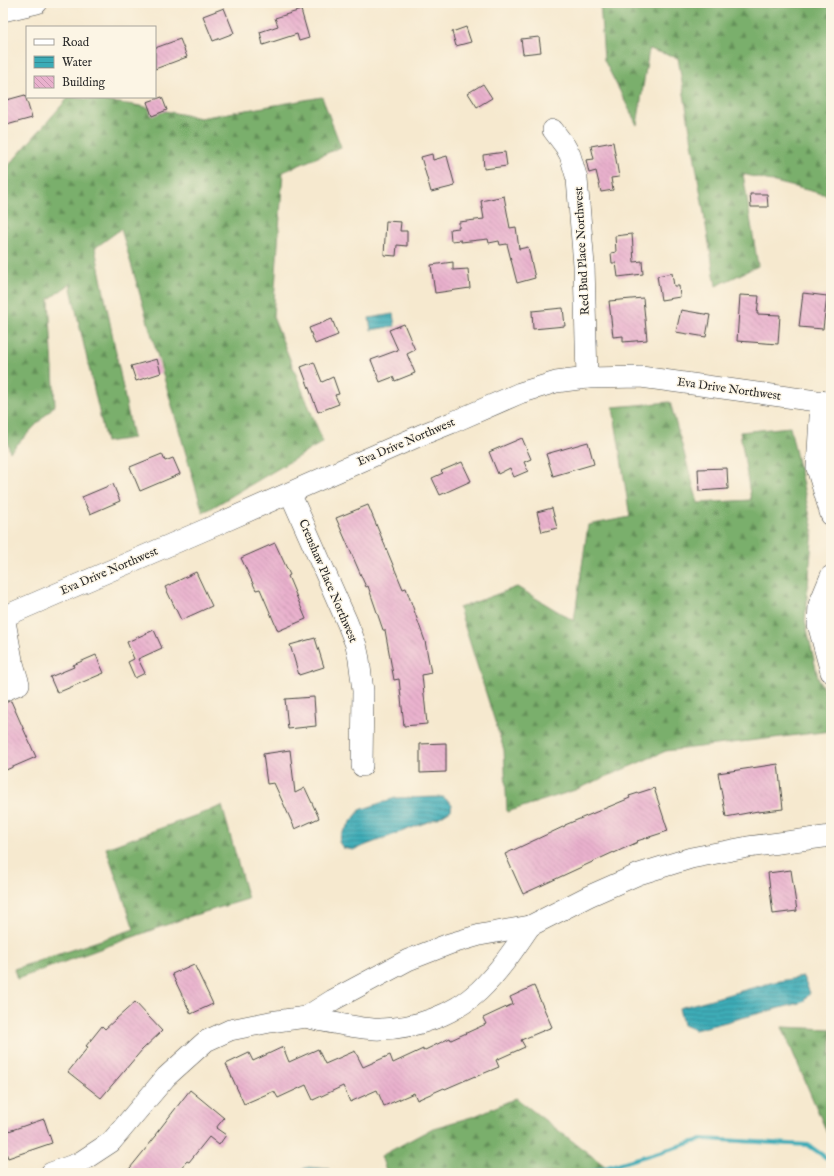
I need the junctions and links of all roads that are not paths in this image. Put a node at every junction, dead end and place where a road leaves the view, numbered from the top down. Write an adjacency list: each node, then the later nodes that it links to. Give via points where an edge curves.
1 (37, 3): 2 (street)
2 (3, 11)
3 (553, 130): 4 (street, Red Bud Place Northwest, via 570,155 577,179 584,265)
4 (587, 378): 5 (street, Eva Drive Northwest, via 641,377); 6 (street, Eva Drive Northwest, via 556,382 520,392)
5 (826, 402): 7 (street, via 817,468)
6 (290, 493): 9 (street, Eva Drive Northwest); 12 (street, Crenshaw Place Northwest, via 356,645 363,691)
7 (831, 515)
8 (831, 576): 10 (street, via 819,605 818,624)
9 (3, 616): 11 (street, via 19,684)
10 (831, 672)
11 (3, 691)
12 (362, 766)
13 (831, 836): 14 (street, via 748,847 691,858 639,874)
14 (530, 926): 15 (street, via 480,935 408,960); 15 (street, via 505,962 479,991 438,1018 381,1030 339,1025)
15 (306, 1017): 16 (street, via 230,1030 206,1041 166,1076 110,1142 79,1163)
16 (52, 1173)

